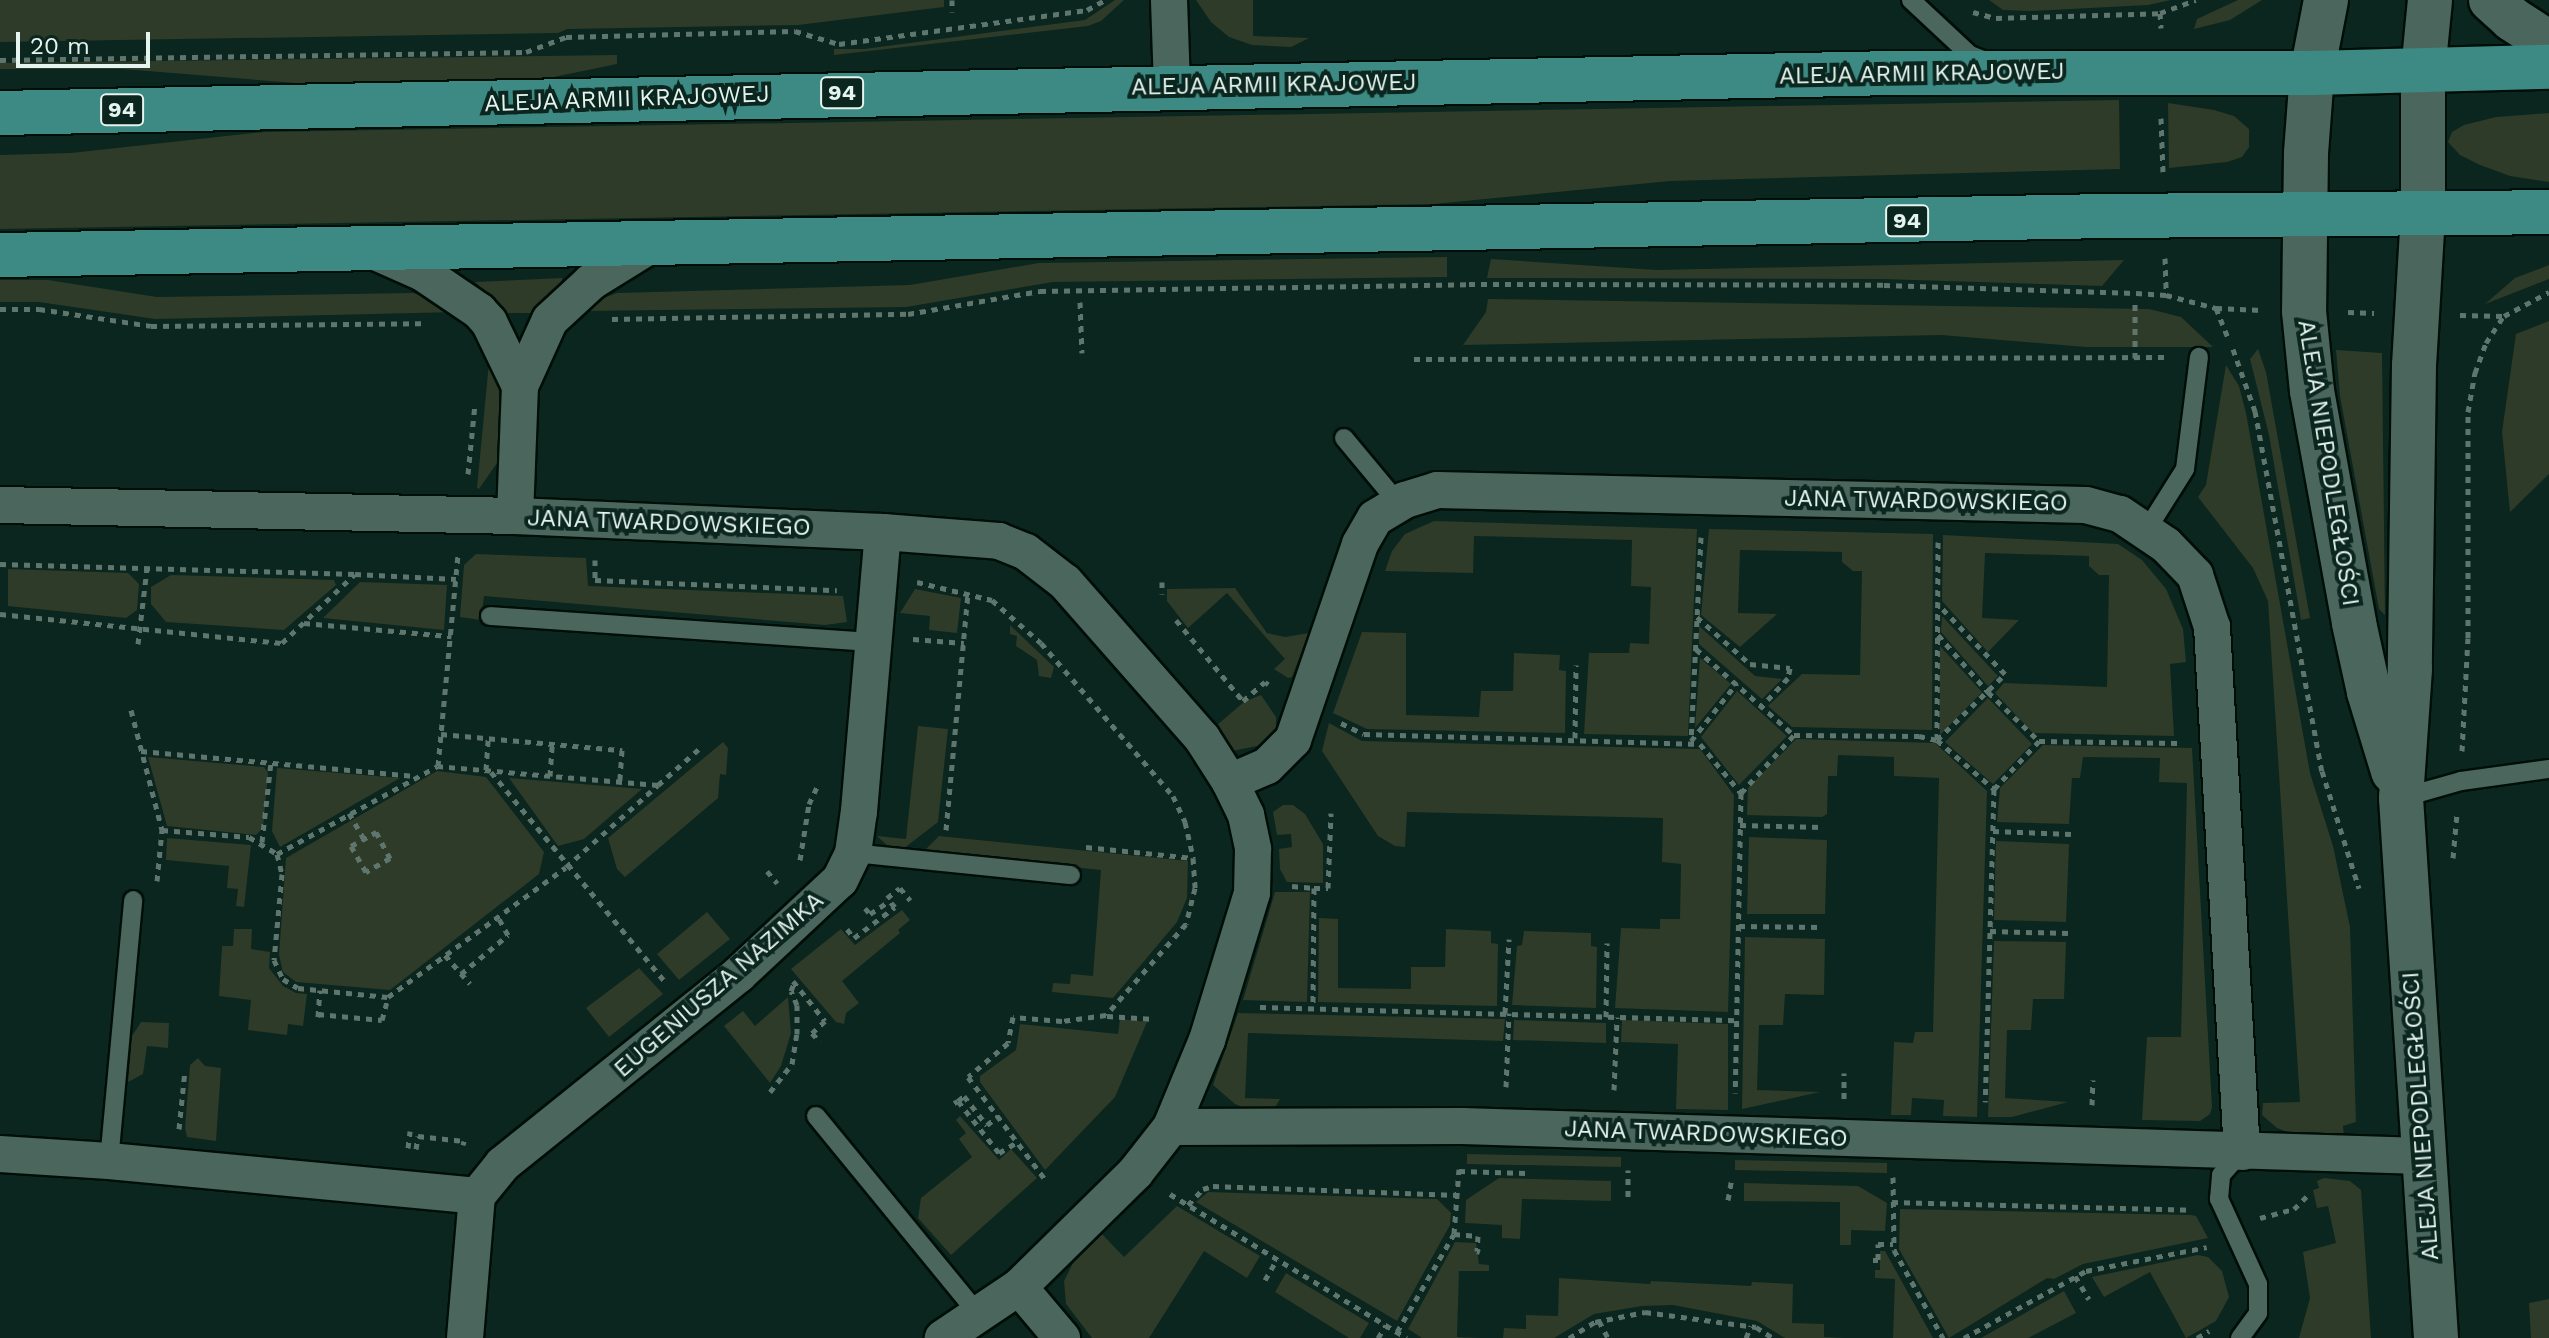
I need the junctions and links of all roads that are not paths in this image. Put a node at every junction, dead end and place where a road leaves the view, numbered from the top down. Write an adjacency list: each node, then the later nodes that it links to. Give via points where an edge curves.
1 (1169, 0): 11 (street)
2 (1911, 0): 9 (lane, via 1970,55)
3 (2326, 0): 10 (street, ALEJA NIEPODLEGŁOŚCI)
4 (2430, 0): 8 (street, ALEJA NIEPODLEGŁOŚCI)
5 (2491, 0): 6 (street)
6 (2549, 43)
7 (2549, 67): 8 (main road, ALEJA ARMII KRAJOWEJ / 94)
8 (2423, 71): 10 (main road, ALEJA ARMII KRAJOWEJ / 94); 14 (street, ALEJA NIEPODLEGŁOŚCI)
9 (2017, 73): 10 (main road, ALEJA ARMII KRAJOWEJ / 94); 11 (main road, ALEJA ARMII KRAJOWEJ / 94)
10 (2312, 73): 15 (street, ALEJA NIEPODLEGŁOŚCI)
11 (1172, 87): 12 (main road, ALEJA ARMII KRAJOWEJ / 94)
12 (0, 113)
13 (2549, 212): 14 (main road, 94)
14 (2423, 214): 15 (main road, 94); 31 (street, ALEJA NIEPODLEGŁOŚCI, via 2414,365 2410,669)
15 (2306, 216): 16 (main road, 94); 31 (street, ALEJA NIEPODLEGŁOŚCI, via 2304,311 2312,391 2369,692)
16 (649, 246): 17 (main road, 94); 20 (street, via 591,282 550,320)
17 (369, 250): 18 (main road, 94); 20 (street, via 423,273 489,322)
18 (0, 255)
19 (2199, 357): 25 (lane, via 2185,469)
20 (520, 386): 24 (street)
21 (1344, 438): 22 (lane)
22 (1399, 504): 25 (street, JANA TWARDOWSKIEGO, via 1437,490 2086,505 2120,514); 30 (street, JANA TWARDOWSKIEGO, via 1375,518 1360,544 1293,740 1267,766)
23 (0, 505): 24 (street, JANA TWARDOWSKIEGO)
24 (515, 516): 26 (street, JANA TWARDOWSKIEGO)
25 (2146, 531): 37 (street, JANA TWARDOWSKIEGO, via 2195,575 2212,627)
26 (883, 532): 28 (street, EUGENIUSZA NAZIMKA); 30 (street, JANA TWARDOWSKIEGO, via 999,541 1026,552 1065,582 1202,738)
27 (490, 616): 28 (lane)
28 (873, 642): 32 (street, EUGENIUSZA NAZIMKA)
29 (2549, 769): 31 (lane, via 2461,781)
30 (1230, 782): 36 (street, JANA TWARDOWSKIEGO, via 1246,815 1252,893 1219,1006)
31 (2401, 798): 39 (street, ALEJA NIEPODLEGŁOŚCI)
32 (853, 853): 33 (lane); 41 (street, EUGENIUSZA NAZIMKA, via 840,880 738,975 503,1164)
33 (1071, 875)
34 (133, 900): 40 (lane)
35 (816, 1116): 43 (lane)
36 (1171, 1127): 37 (street, JANA TWARDOWSKIEGO, via 1462,1126); 42 (street, JANA TWARDOWSKIEGO, via 1135,1173)
37 (2242, 1152): 39 (street, JANA TWARDOWSKIEGO); 47 (lane, via 2221,1175 2219,1199 2258,1284 2258,1313)
38 (0, 1154): 40 (street)
39 (2423, 1156): 48 (street, ALEJA NIEPODLEGŁOŚCI)
40 (109, 1161): 41 (street)
41 (477, 1196): 44 (street)
42 (1019, 1287): 43 (street, JANA TWARDOWSKIEGO); 46 (street)
43 (978, 1314): 45 (street, JANA TWARDOWSKIEGO)
44 (465, 1338)
45 (943, 1338)
46 (1062, 1338)
47 (2240, 1338)
48 (2436, 1338)

